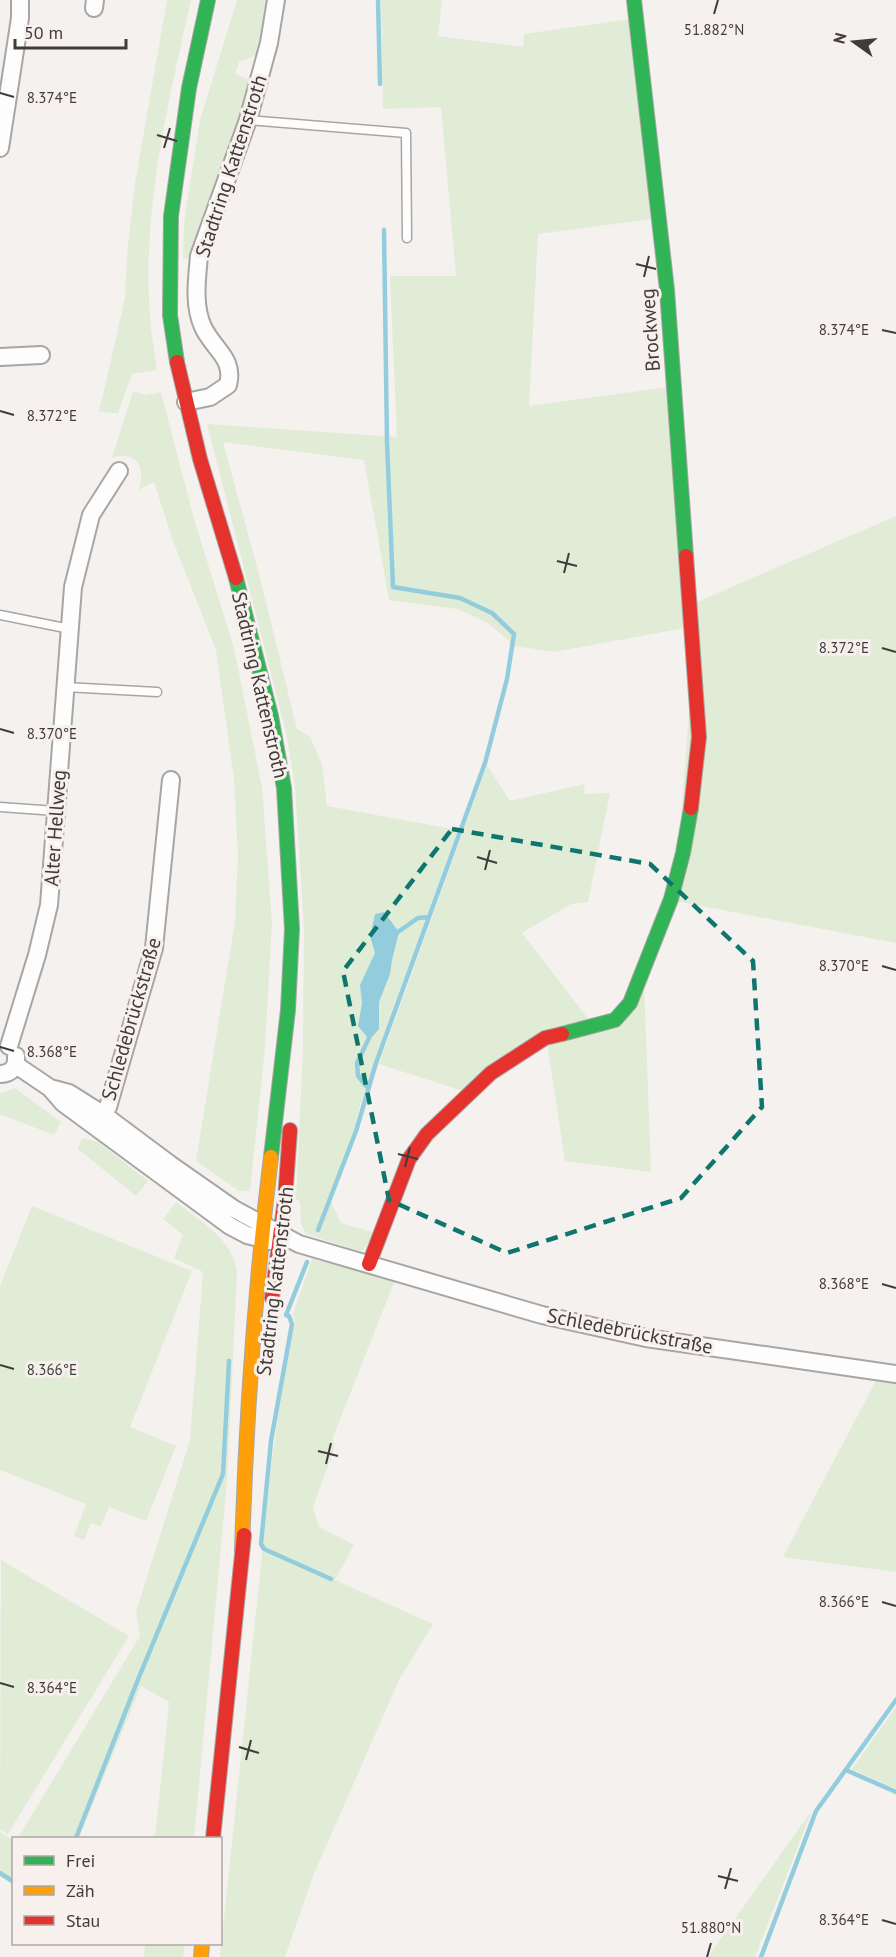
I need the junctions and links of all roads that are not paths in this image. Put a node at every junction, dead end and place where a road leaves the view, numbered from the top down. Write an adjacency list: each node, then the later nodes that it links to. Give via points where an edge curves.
1 (20, 0): 7 (street)
2 (208, 0): 8 (main road, Stadtring Kattenstroth)
3 (222, 0): 8 (main road, Stadtring Kattenstroth)
4 (276, 0): 6 (street, Stadtring Kattenstroth)
5 (634, 0): 28 (main road, Brockweg, via 667,290 699,737 683,853 671,899 630,1003 615,1020 545,1038 491,1073 428,1134 410,1159)
6 (248, 120): 9 (lane, via 406,133); 12 (street, Stadtring Kattenstroth, via 199,256 197,278 197,307 203,327 228,362 231,373 228,385 210,397)
7 (0, 148)
8 (177, 170): 12 (main road, Stadtring Kattenstroth, via 171,216 170,315)
9 (407, 238)
10 (41, 355): 11 (street)
11 (0, 357)
12 (186, 402): 21 (main road, Stadtring Kattenstroth, via 238,586 284,788 292,929)
13 (119, 471): 15 (street, Alter Hellweg, via 91,515 74,587)
14 (0, 615): 15 (lane)
15 (70, 629): 16 (street, Alter Hellweg)
16 (65, 687): 17 (lane); 20 (street, Alter Hellweg)
17 (157, 692)
18 (171, 780): 25 (street, Schledebrückstraße, via 154,948)
19 (0, 807): 20 (lane)
20 (57, 811): 22 (street, Alter Hellweg, via 49,905 37,956)
21 (288, 1010): 26 (main road, Stadtring Kattenstroth); 27 (main road, Stadtring Kattenstroth, via 291,1108)
22 (4, 1046): 23 (street, via 16,1056)
23 (16, 1065): 24 (street, via 10,1072); 25 (street, Schledebrückstraße, via 50,1088 63,1103)
24 (0, 1074)
25 (100, 1120): 26 (street, Schledebrückstraße, via 230,1226)
26 (262, 1233): 27 (street, Schledebrückstraße); 32 (main road, Stadtring Kattenstroth)
27 (279, 1238): 28 (street, Schledebrückstraße); 29 (main road, Stadtring Kattenstroth)
28 (369, 1264): 31 (street, Schledebrückstraße, via 520,1309 646,1338)
29 (270, 1312)
30 (266, 1347): 32 (main road, Stadtring Kattenstroth)
31 (896, 1374)
32 (242, 1551): 33 (main road, Stadtring Kattenstroth)
33 (213, 1837)

